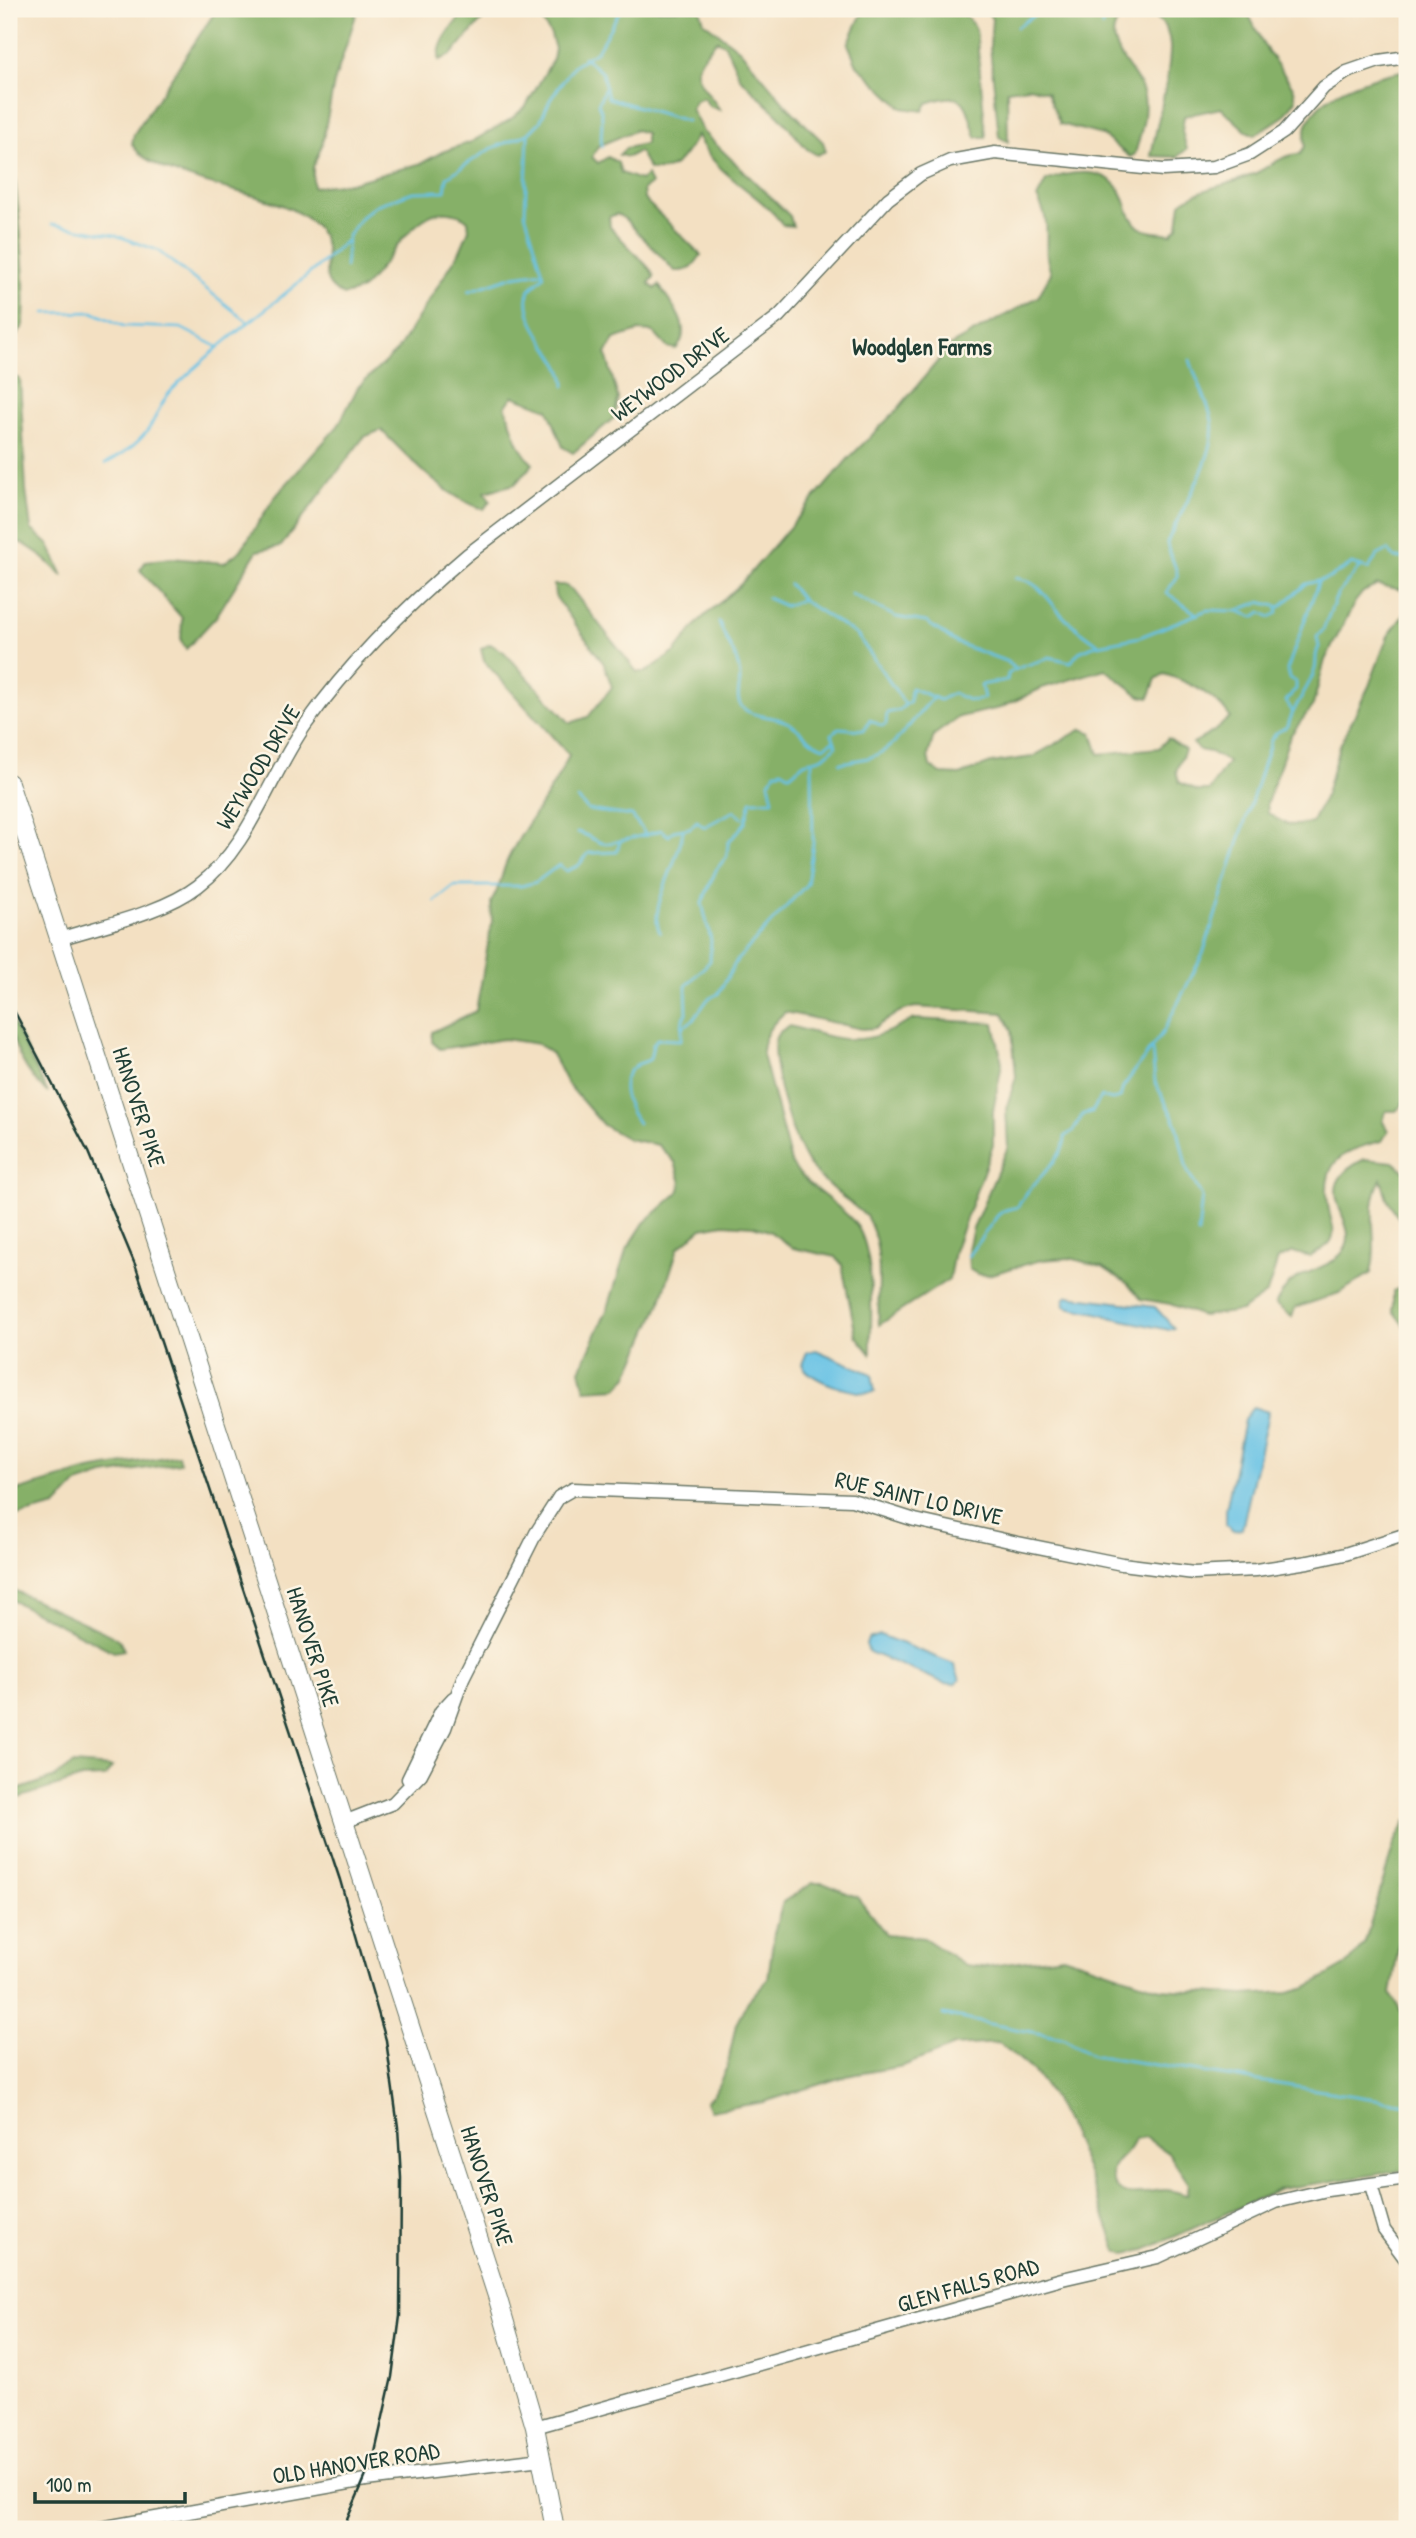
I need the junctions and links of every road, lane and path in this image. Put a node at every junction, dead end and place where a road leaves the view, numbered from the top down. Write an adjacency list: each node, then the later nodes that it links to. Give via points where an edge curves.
1 (1407, 57): 3 (street, WEYWOOD DRIVE, via 1347,72 1324,87 1284,132 1250,154 1214,167 1163,170 995,153 958,159 921,174 888,199 772,322 425,592 306,724 232,852 211,876 177,899)
2 (9, 783): 3 (highway, HANOVER PIKE)
3 (60, 939): 5 (highway, HANOVER PIKE)
4 (1407, 1534): 5 (street, RUE SAINT LO DRIVE, via 1308,1562 1195,1573 1018,1543 844,1499 573,1489 559,1497 536,1533 421,1774 393,1803)
5 (344, 1822): 9 (highway, HANOVER PIKE)
6 (1407, 2179): 7 (street, GLEN FALLS ROAD)
7 (1371, 2185): 8 (street, via 1384,2230); 9 (street, GLEN FALLS ROAD, via 1276,2202 1143,2263 1062,2280)
8 (1407, 2261)
9 (536, 2427): 10 (highway, HANOVER PIKE)
10 (542, 2459): 11 (street, OLD HANOVER ROAD, via 366,2480); 12 (highway, HANOVER PIKE)
11 (95, 2529)
12 (555, 2529)

